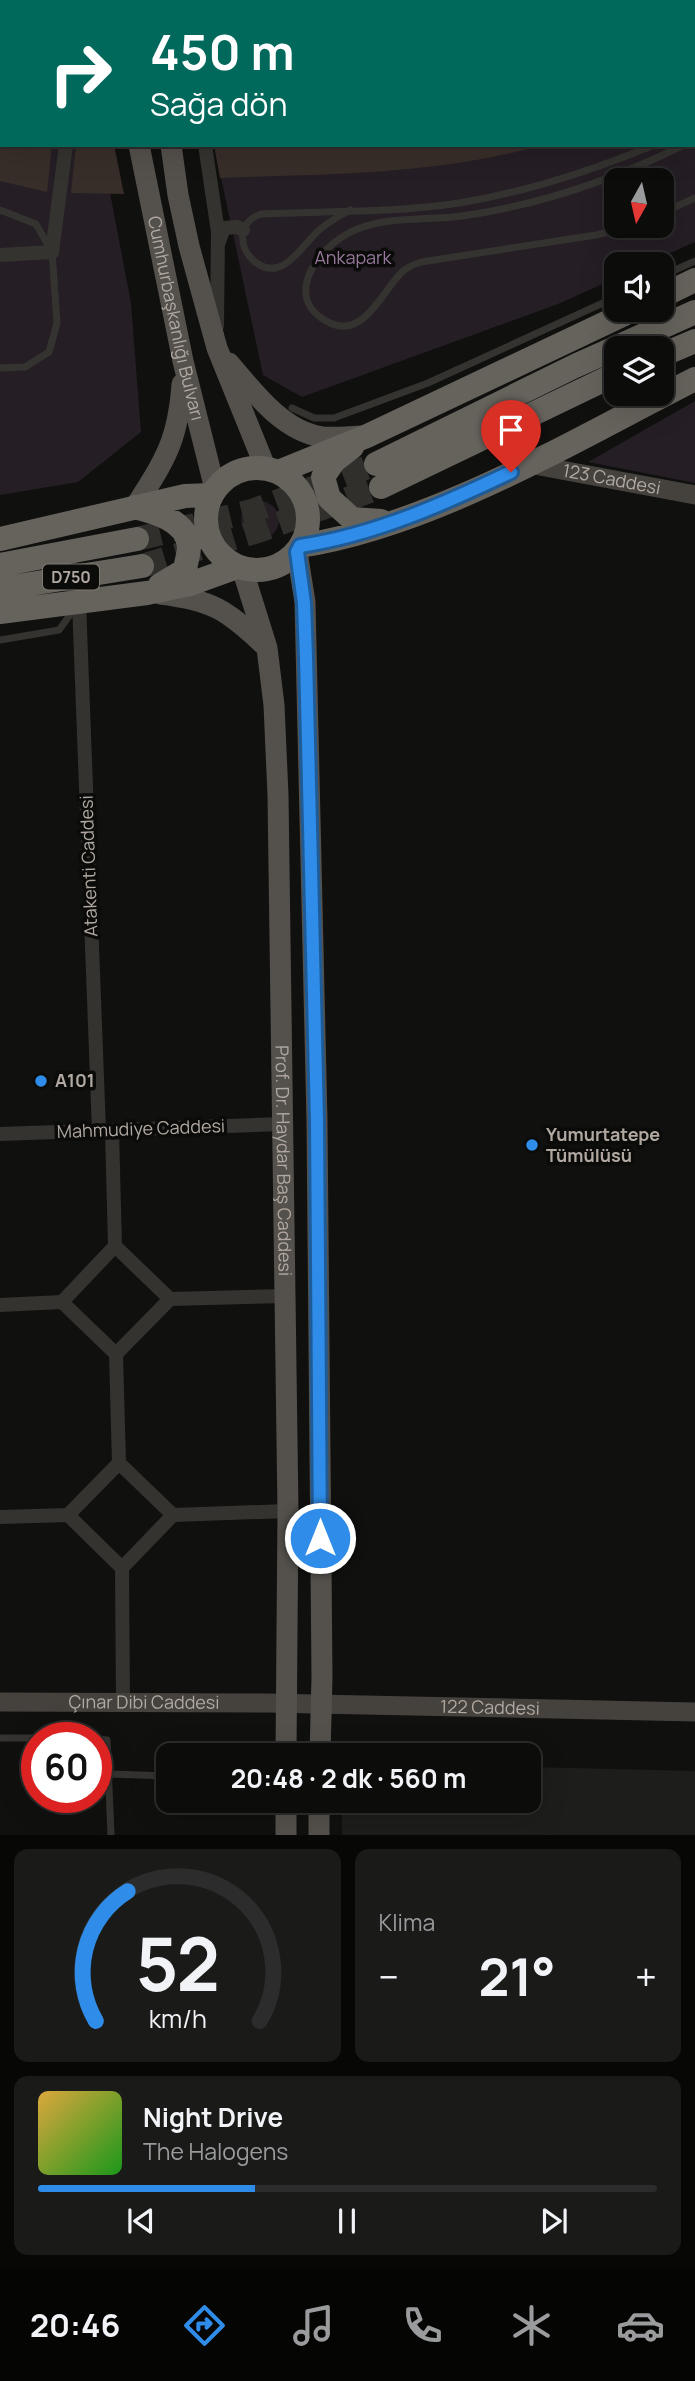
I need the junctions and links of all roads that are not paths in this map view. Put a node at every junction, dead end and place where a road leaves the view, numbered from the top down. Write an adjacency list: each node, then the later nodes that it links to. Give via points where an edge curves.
1 (66, 147): 16 (street)
2 (139, 147): 30 (main road, Cumhurbaşkanlığı Bulvarı)
3 (171, 147): 27 (main road, Cumhurbaşkanlığı Bulvarı, via 189,246)
4 (205, 147): 15 (street)
5 (649, 147): 12 (lane, via 548,184 458,203)
6 (680, 147): 7 (lane)
7 (638, 168)
8 (604, 180): 14 (lane, via 509,207 359,228 320,256 307,278 305,295 322,319 336,326 351,326 376,306 401,273 421,262)
9 (695, 198): 10 (lane)
10 (674, 208)
11 (0, 210): 16 (lane, via 36,224)
12 (350, 210): 13 (lane, via 261,214 251,217); 13 (lane, via 321,229 282,268 256,263 244,247)
13 (243, 230): 15 (street, via 224,228)
14 (604, 233)
15 (217, 247): 27 (street)
16 (52, 251): 17 (street); 31 (lane, via 57,323 49,352 25,367)
17 (0, 255)
18 (695, 261): 19 (lane)
19 (674, 271)
20 (695, 280): 21 (highway)
21 (674, 290)
22 (604, 302): 34 (lane, via 428,383 347,414 314,418)
23 (695, 312): 25 (highway)
24 (608, 322): 35 (highway)
25 (642, 336)
26 (695, 341): 28 (highway)
27 (217, 349): 35 (main road, via 263,400 299,429 320,437); 37 (main road, Cumhurbaşkanlığı Bulvarı)
28 (674, 350)
29 (604, 353): 32 (highway, via 379,475)
30 (183, 361): 38 (main road, Cumhurbaşkanlığı Bulvarı); 40 (main road, via 180,417 173,444)
31 (0, 369)
32 (604, 379)
33 (695, 379): 36 (highway)
34 (292, 408)
35 (367, 436): 37 (highway); 41 (highway, via 334,461 323,477 330,498 352,519)
36 (529, 464): 39 (main road, 123 Caddesi); 41 (highway)
37 (272, 471): 38 (highway, via 243,470); 44 (highway, via 291,481 307,508 309,523)
38 (213, 492): 40 (highway); 47 (highway, via 205,518 207,533 224,559)
39 (695, 495)
40 (135, 507): 42 (highway); 49 (highway, via 169,519 189,545 185,570)
41 (393, 523): 44 (highway)
42 (0, 539)
43 (138, 539): 45 (highway, D750)
44 (298, 549): 47 (highway, via 284,563 269,569); 72 (main road, Prof. Dr. Haydar Baş Caddesi, via 304,603 316,1093)
45 (0, 565)
46 (142, 566): 48 (highway, D750)
47 (239, 567): 49 (highway); 53 (main road, Prof. Dr. Haydar Baş Caddesi)
48 (0, 589)
49 (147, 593): 50 (highway); 53 (main road, via 217,606)
50 (79, 602): 51 (highway); 52 (lane, via 59,630); 55 (street, Atakenti Caddesi)
51 (0, 612)
52 (0, 640)
53 (267, 648): 54 (main road, Prof. Dr. Haydar Baş Caddesi, via 278,795)
54 (283, 1124): 55 (street, Mahmudiye Caddesi); 58 (main road, Prof. Dr. Haydar Baş Caddesi)
55 (105, 1130): 56 (street, Mahmudiye Caddesi); 57 (street, Atakenti Caddesi)
56 (0, 1134)
57 (115, 1246): 59 (street); 60 (street)
58 (285, 1296): 59 (street); 64 (main road, Prof. Dr. Haydar Baş Caddesi)
59 (170, 1299): 62 (street)
60 (62, 1302): 61 (street); 62 (street)
61 (0, 1305)
62 (116, 1354): 63 (street)
63 (119, 1463): 65 (street); 66 (street)
64 (288, 1511): 66 (street); 71 (main road, Prof. Dr. Haydar Baş Caddesi)
65 (68, 1515): 67 (street); 68 (street)
66 (173, 1516): 68 (street)
67 (0, 1517)
68 (122, 1567): 70 (street)
69 (0, 1702): 70 (main road, Çınar Dibi Caddesi)
70 (123, 1703): 71 (main road, Çınar Dibi Caddesi)
71 (285, 1704): 72 (main road, 122 Caddesi); 76 (main road, Prof. Dr. Haydar Baş Caddesi)
72 (321, 1704): 73 (main road, 122 Caddesi); 77 (main road, Prof. Dr. Haydar Baş Caddesi)
73 (695, 1712)
74 (0, 1738): 75 (lane)
75 (21, 1738)
76 (286, 1743)
77 (320, 1743)
78 (112, 1774): 79 (lane)
79 (156, 1776)
80 (110, 1813): 83 (lane)
81 (286, 1813): 84 (main road)
82 (319, 1813): 85 (main road)
83 (111, 1835)
84 (286, 1835)
85 (319, 1835)

